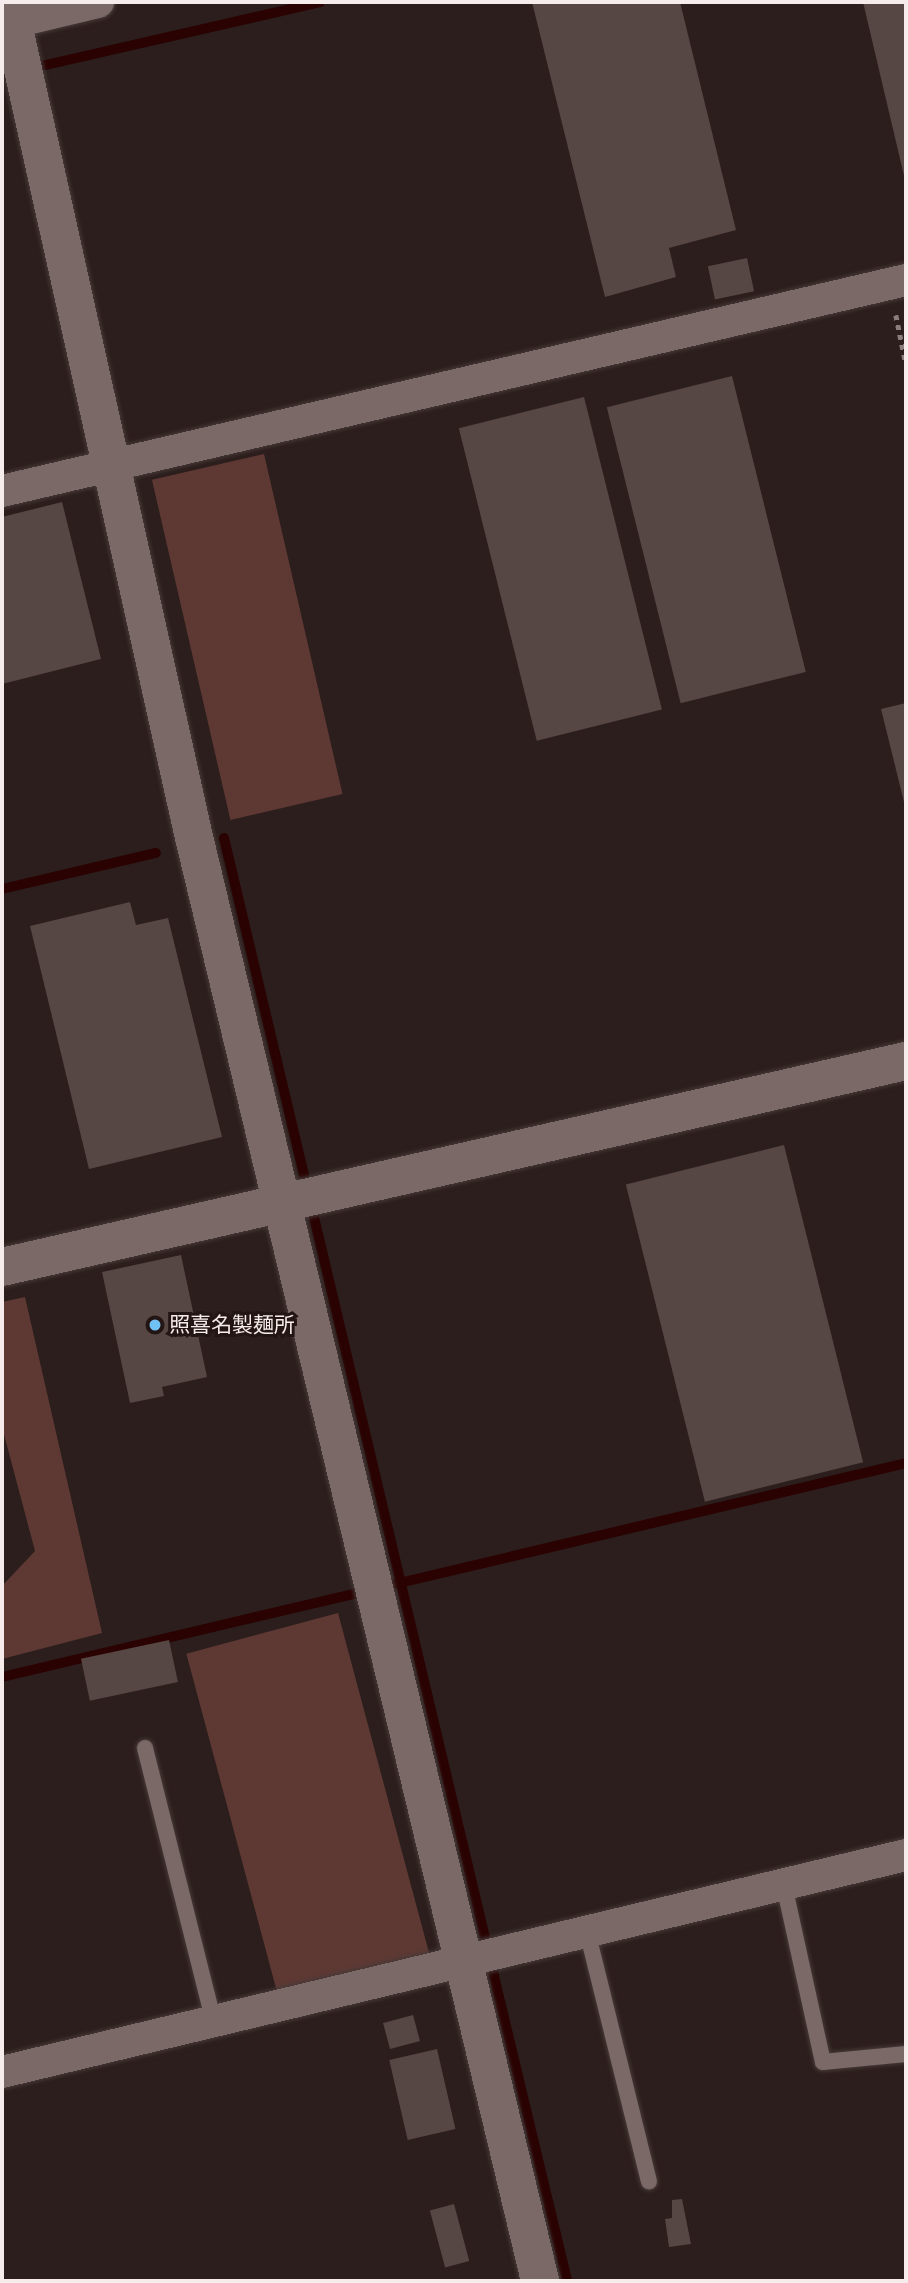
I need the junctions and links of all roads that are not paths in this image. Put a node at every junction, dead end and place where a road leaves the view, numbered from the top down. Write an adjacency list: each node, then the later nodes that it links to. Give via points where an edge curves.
1 (98, 2): 2 (street)
2 (8, 16): 4 (street)
3 (900, 291): 4 (street)
4 (110, 464): 5 (street); 7 (street)
5 (2, 491)
6 (906, 1061): 7 (street)
7 (281, 1203): 8 (street); 13 (street)
8 (2, 1267)
9 (145, 1748): 14 (lane)
10 (906, 1855): 11 (street)
11 (784, 1885): 12 (street); 15 (lane, via 823,2062)
12 (587, 1931): 13 (street); 17 (lane)
13 (463, 1961): 14 (street); 18 (street)
14 (214, 2022): 16 (street)
15 (906, 2054)
16 (2, 2072)
17 (649, 2181)
18 (540, 2281)

